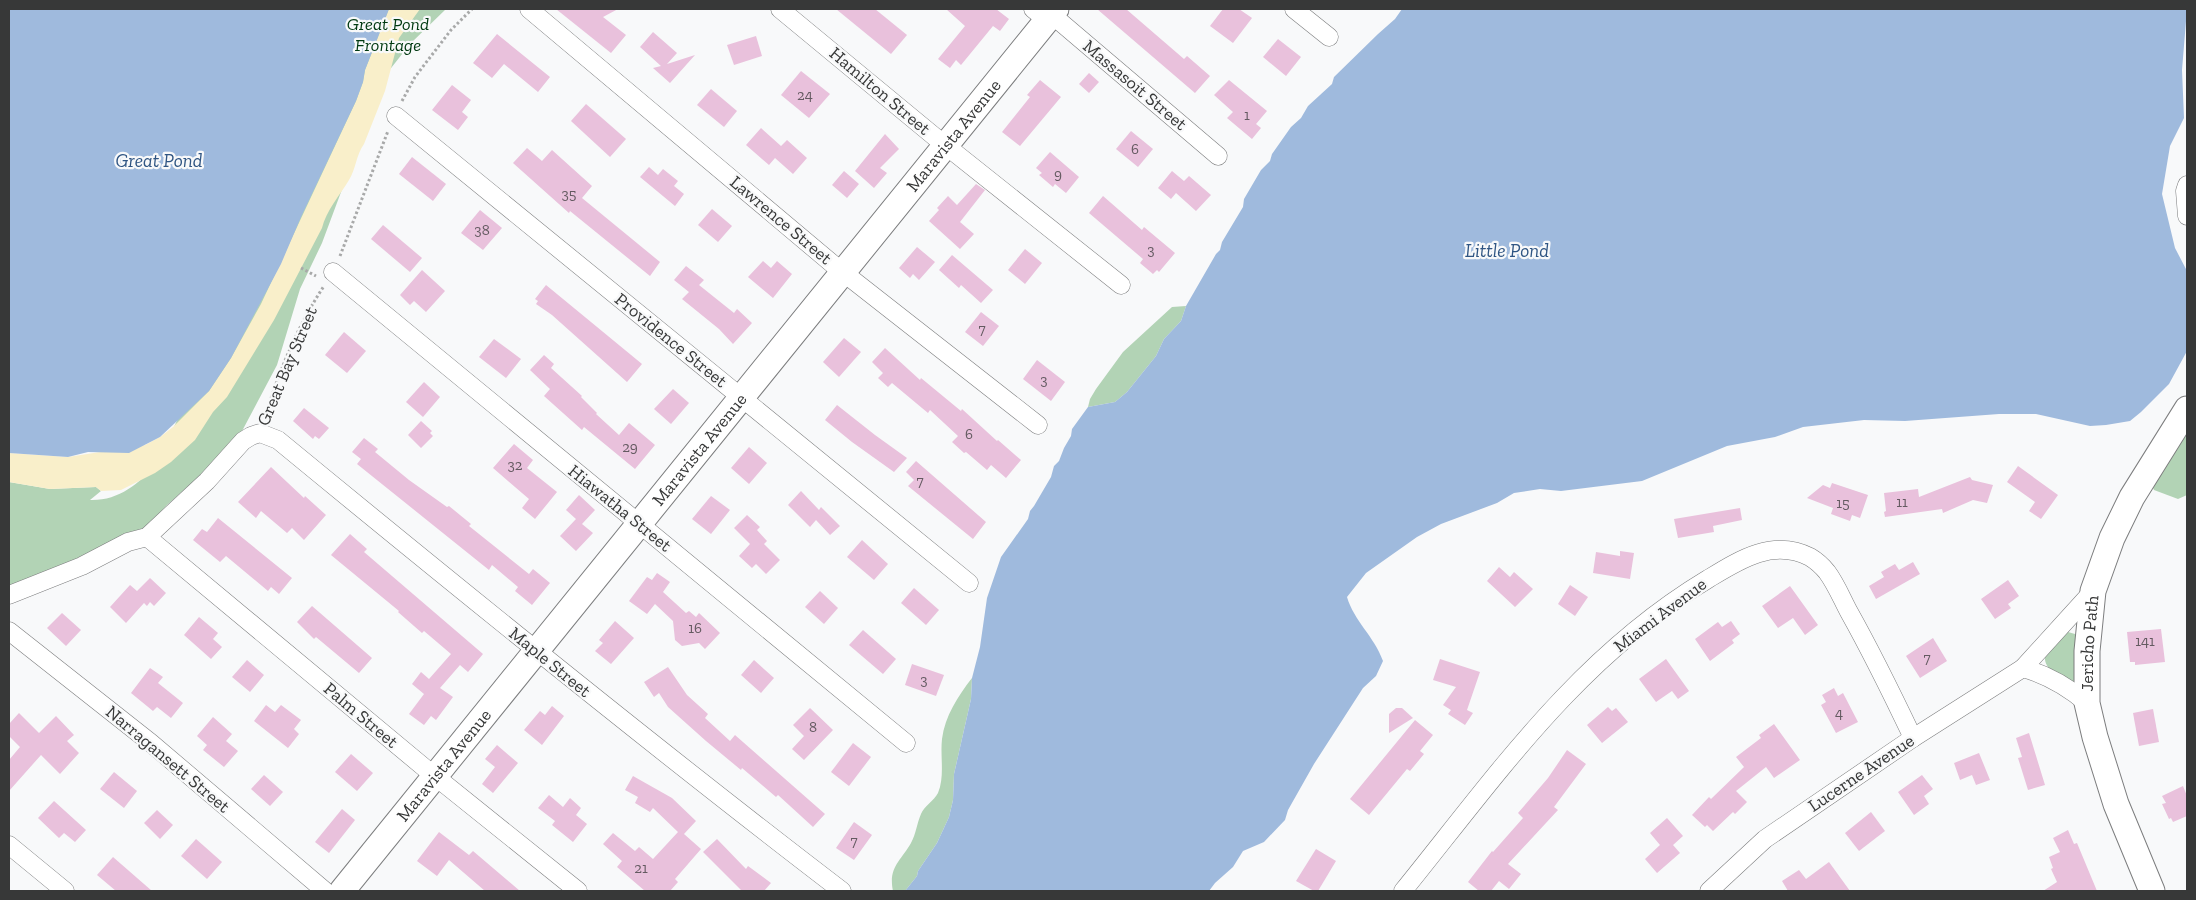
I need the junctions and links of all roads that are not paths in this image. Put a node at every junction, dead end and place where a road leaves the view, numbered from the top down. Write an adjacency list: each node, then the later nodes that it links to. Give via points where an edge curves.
1 (529, 9): 11 (street, Lawrence Street)
2 (780, 9): 7 (street, Hamilton Street)
3 (1294, 9): 5 (street)
4 (1047, 13): 7 (main road, Maravista Avenue); 8 (street, Massasoit Street)
5 (1329, 37)
6 (396, 116): 14 (street, Providence Street)
7 (946, 145): 11 (main road, Maravista Avenue); 13 (street, Hamilton Street)
8 (1218, 156)
9 (2187, 185): 10 (street)
10 (2187, 216)
11 (843, 271): 14 (main road, Maravista Avenue); 16 (street, Lawrence Street)
12 (324, 274): 18 (street, Hiawatha Street)
13 (1121, 285)
14 (740, 397): 18 (main road, Maravista Avenue); 20 (street, Providence Street)
15 (2187, 409): 21 (main road, Jericho Path, via 2132,497 2112,538)
16 (1038, 425)
17 (260, 433): 19 (street, Great Bay Street, via 243,442 207,481); 24 (street, Maple Street, via 278,440)
18 (640, 524): 24 (main road, Maravista Avenue); 28 (street, Hiawatha Street)
19 (146, 536): 22 (street, Great Bay Street); 29 (street, Palm Street)
20 (969, 583)
21 (2093, 591): 25 (street, Lucerne Avenue); 26 (main road, Jericho Path, via 2087,651)
22 (9, 595)
23 (9, 631): 32 (street, Narragansett Street, via 151,743)
24 (537, 652): 29 (main road, Maravista Avenue); 35 (street, Maple Street)
25 (2023, 668): 26 (street, via 2072,690); 27 (street, Lucerne Avenue)
26 (2087, 703): 38 (main road, Jericho Path, via 2106,775)
27 (1913, 738): 36 (street, Miami Avenue, via 1874,656 1827,572 1811,558 1787,549 1744,557 1685,593 1624,639 1562,698 1509,758); 37 (street, Lucerne Avenue, via 1765,839)
28 (906, 743)
29 (435, 777): 33 (main road, Maravista Avenue); 34 (street, Palm Street)
30 (9, 845): 31 (street)
31 (65, 891)
32 (325, 891)
33 (342, 891)
34 (578, 891)
35 (842, 891)
36 (1403, 891)
37 (1709, 891)
38 (2152, 891)

